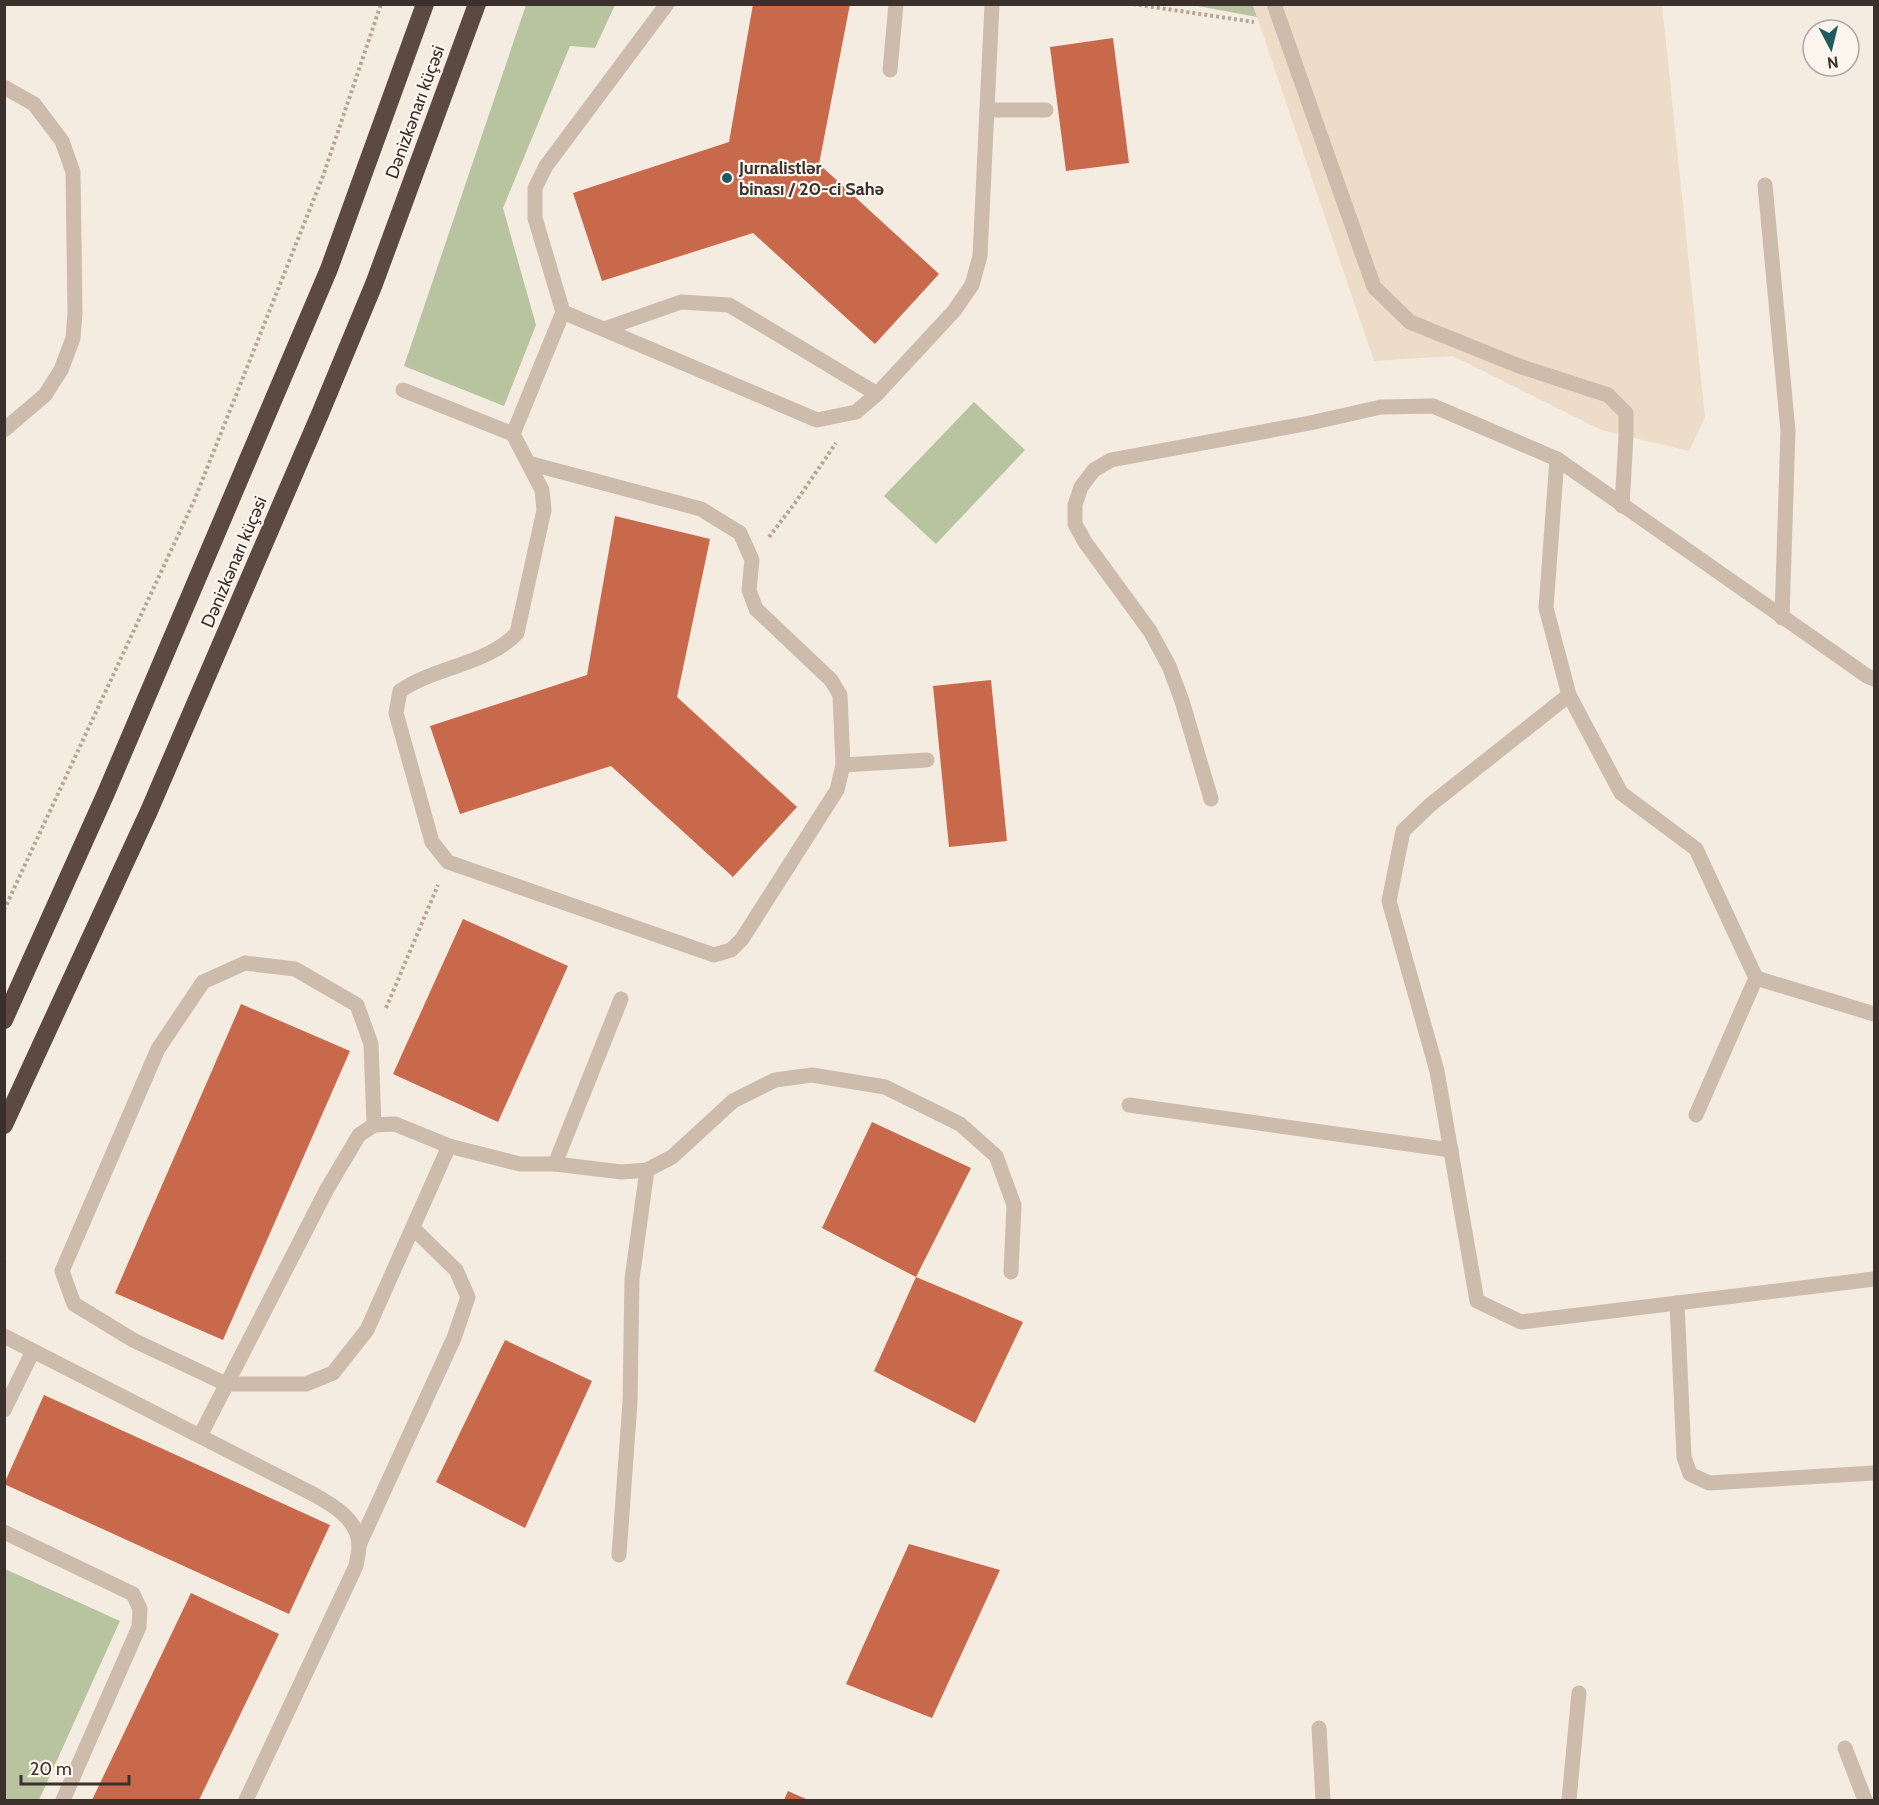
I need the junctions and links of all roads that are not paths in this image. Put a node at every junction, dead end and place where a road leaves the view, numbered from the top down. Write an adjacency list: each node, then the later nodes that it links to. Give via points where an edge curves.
1 (424, 4): 30 (highway, Dənizkənarı küçəsi, via 329,269 106,793)
2 (477, 4): 33 (highway, Dənizkənarı küçəsi, via 374,284 320,414 149,811)
3 (667, 4): 12 (street, via 546,166 535,188 535,218)
4 (896, 4): 7 (street)
5 (992, 4): 9 (street)
6 (1274, 4): 20 (street, via 1374,287 1410,322 1519,366 1608,395 1626,413)
7 (890, 70)
8 (4, 87): 16 (street, via 34,104 62,141 72,172 75,313 73,338 61,370 45,395)
9 (987, 110): 10 (street); 15 (street, via 980,256 972,285 954,311)
10 (1046, 110)
11 (1765, 185): 21 (street, via 1788,431)
12 (563, 312): 13 (street); 17 (street)
13 (604, 329): 15 (street, via 817,420 856,412); 15 (street, via 681,302 729,305)
14 (403, 390): 17 (street)
15 (878, 394)
16 (4, 430)
17 (513, 434): 19 (street)
18 (1557, 459): 20 (street); 23 (street, via 1546,608); 26 (street, via 1433,406 1381,407 1111,460 1094,470 1081,487 1075,505 1075,524 1150,631 1169,666)
19 (528, 463): 25 (street, via 701,509 740,533 752,560 749,590 756,609 831,680 840,695); 25 (street, via 542,490 544,510 517,633 498,649 414,681 400,691 396,713 432,842 448,862 714,955 731,950 742,939 837,790)
20 (1622, 506): 21 (street)
21 (1782, 618): 22 (street)
22 (1875, 679)
23 (1569, 696): 27 (street, via 1621,793 1696,849); 36 (street, via 1430,805 1403,831 1389,901 1437,1071)
24 (927, 760): 25 (street)
25 (843, 765)
26 (1211, 799)
27 (1755, 978): 29 (street); 32 (street)
28 (621, 999): 37 (street)
29 (1875, 1014)
30 (4, 1020)
31 (1129, 1105): 36 (street)
32 (1696, 1115)
33 (4, 1125)
34 (374, 1125): 35 (street, via 395,1124); 45 (street, via 359,1134 327,1189); 45 (street, via 371,1044 357,1005 295,969 245,963 203,982 158,1049 62,1271 74,1305 133,1340)
35 (449, 1146): 37 (street, via 520,1164); 39 (street)
36 (1451, 1150): 42 (street, via 1478,1301 1521,1322)
37 (555, 1164): 38 (street, via 622,1172)
38 (647, 1170): 40 (street, via 672,1157 733,1101 775,1080 812,1075 885,1088 960,1124 996,1156 1014,1205); 51 (street, via 632,1279 630,1402)
39 (412, 1228): 45 (street, via 367,1330 333,1373 306,1384); 50 (street, via 456,1270 468,1297 454,1338)
40 (1011, 1272)
41 (1875, 1280): 42 (street)
42 (1677, 1303): 48 (street, via 1684,1457 1690,1474 1709,1483)
43 (4, 1336): 44 (street)
44 (33, 1351): 46 (street); 47 (street)
45 (226, 1384): 47 (street)
46 (4, 1410)
47 (200, 1436): 50 (street, via 338,1508 356,1530)
48 (1875, 1473)
49 (4, 1532): 55 (street, via 133,1594 140,1609 139,1627)
50 (359, 1545): 56 (street, via 356,1566)
51 (619, 1555)
52 (1579, 1693): 58 (street)
53 (1319, 1728): 57 (street)
54 (1845, 1749): 59 (street)
55 (63, 1800)
56 (246, 1800)
57 (1323, 1800)
58 (1569, 1800)
59 (1865, 1800)

